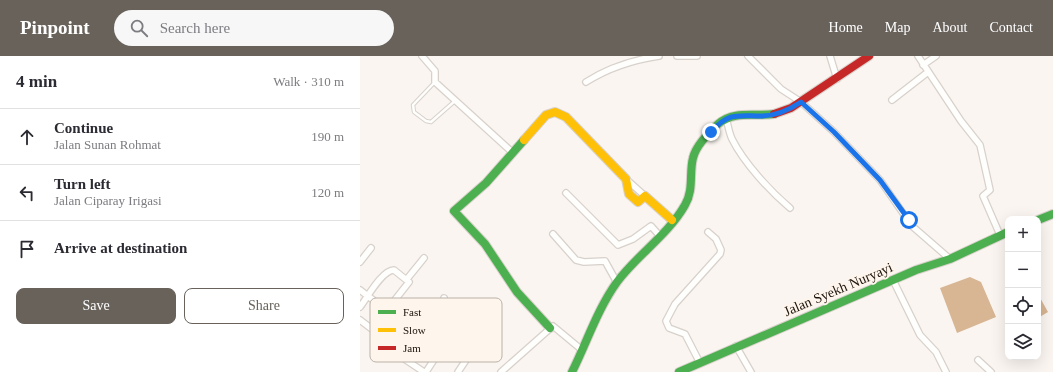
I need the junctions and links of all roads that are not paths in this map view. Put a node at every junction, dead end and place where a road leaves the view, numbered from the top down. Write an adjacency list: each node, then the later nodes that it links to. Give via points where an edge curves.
1 (422, 56): 13 (street, via 436,71)
2 (659, 56): 14 (street, via 611,68)
3 (678, 56): 4 (street)
4 (697, 56)
5 (748, 56): 17 (street, via 781,89)
6 (830, 56): 12 (street)
7 (869, 56): 12 (street)
8 (918, 56): 10 (street)
9 (936, 56): 10 (street)
10 (923, 65): 11 (street)
11 (928, 72): 16 (street); 27 (street, via 980,145 990,190 983,196)
12 (836, 79): 17 (street)
13 (435, 82): 15 (street); 15 (lane, via 413,105 414,112 431,122)
14 (586, 82)
15 (456, 100): 19 (street)
16 (892, 100)
17 (801, 102): 18 (street, via 777,114 744,114); 31 (street, via 880,180 912,226)
18 (726, 118): 21 (street, via 732,139 747,161 771,191); 24 (street, via 695,151 688,197)
19 (512, 152): 24 (street, via 546,115 552,112 559,113 626,179 632,197 639,202 645,196); 44 (street, via 486,183 454,211 485,244 517,292)
20 (566, 193): 28 (street, via 618,245 633,239 651,226)
21 (790, 208)
22 (1053, 214): 23 (street)
23 (1041, 219)
24 (672, 220): 28 (street)
25 (708, 232): 51 (street, via 719,246 720,254 675,304 666,321 669,328 684,333)
26 (553, 234): 33 (street, via 576,260 605,261)
27 (1004, 234): 31 (street, Jalan Syekh Nuryayi)
28 (659, 235): 33 (street)
29 (370, 248): 32 (street)
30 (424, 258): 35 (street)
31 (950, 259): 34 (street, Jalan Syekh Nuryayi)
32 (360, 262)
33 (615, 278): 46 (street)
34 (893, 280): 45 (street, Jalan Syekh Nuryayi); 58 (street, via 920,335 936,352)
35 (408, 281): 36 (street); 38 (street, via 394,270 390,270 383,275); 40 (street)
36 (415, 287)
37 (360, 290): 38 (street)
38 (368, 296): 39 (street); 41 (street)
39 (371, 298)
40 (396, 298)
41 (360, 307)
42 (360, 320): 43 (street)
43 (370, 328)
44 (550, 328): 46 (street, via 555,326); 54 (street)
45 (736, 346): 51 (street, Jalan Syekh Nuryayi); 57 (street)
46 (582, 349): 55 (street)
47 (978, 360): 59 (street)
48 (409, 362): 52 (street)
49 (432, 362): 52 (street)
50 (465, 362): 53 (street)
51 (700, 363): 56 (street, Jalan Syekh Nuryayi)
52 (425, 372)
53 (458, 372)
54 (501, 372)
55 (572, 372)
56 (679, 372)
57 (751, 372)
58 (946, 372)
59 (991, 372)

